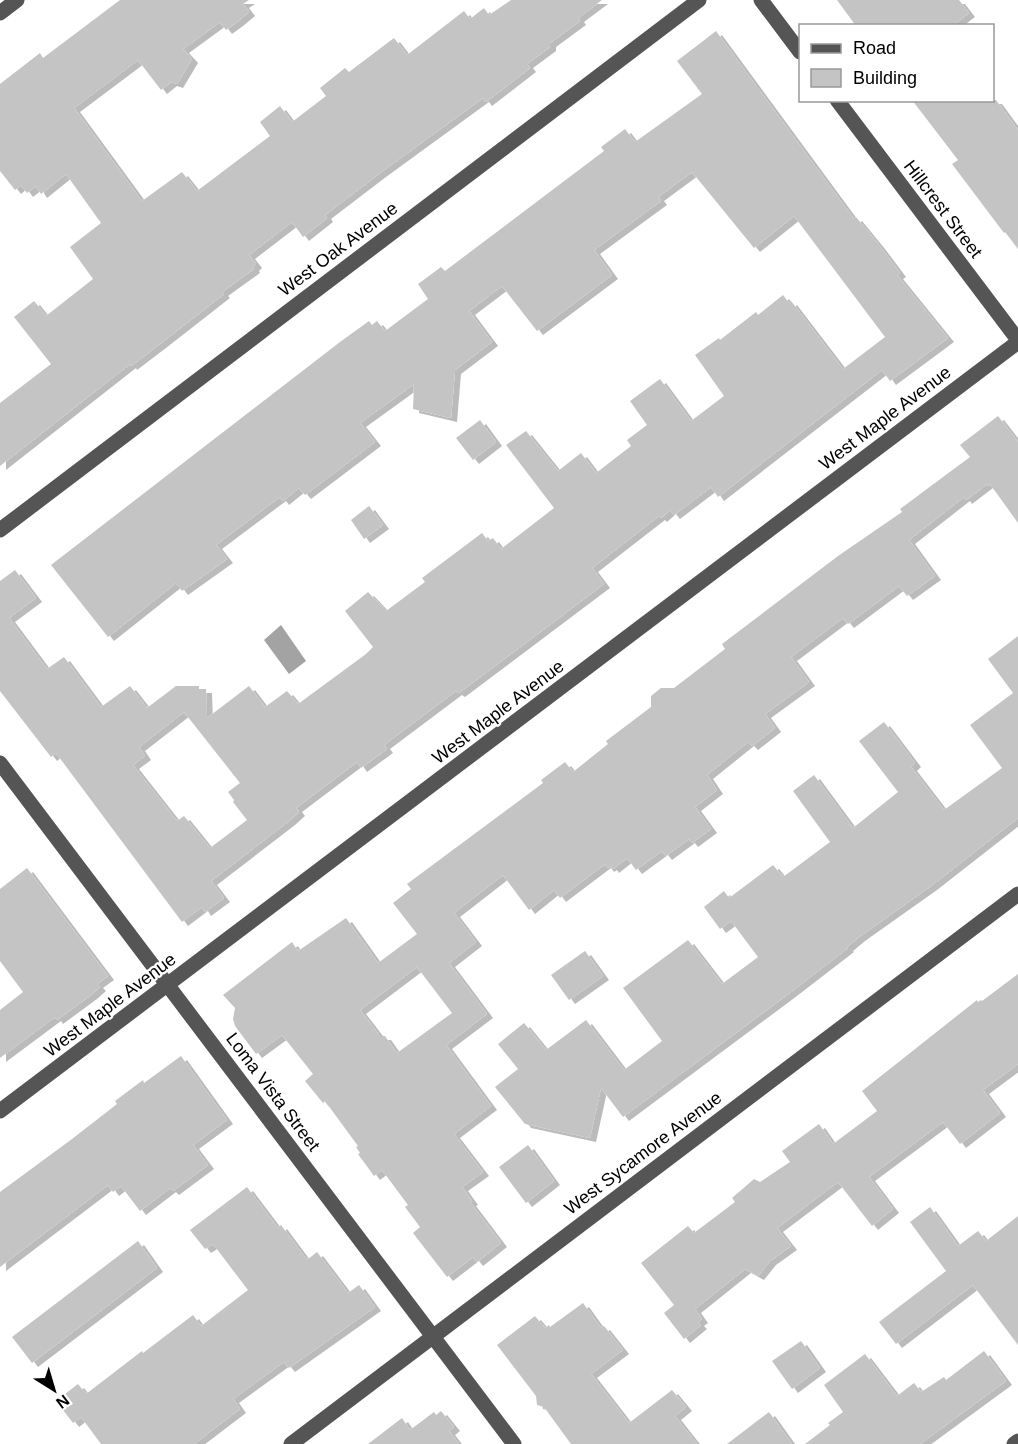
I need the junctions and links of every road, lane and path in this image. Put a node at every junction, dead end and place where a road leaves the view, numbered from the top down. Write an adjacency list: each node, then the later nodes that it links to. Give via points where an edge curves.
1 (17, 0): 4 (street)
2 (699, 0): 8 (street, West Oak Avenue)
3 (761, 0): 5 (street)
4 (0, 13)
5 (799, 49)
6 (839, 102): 7 (street, Hillcrest Street)
7 (1018, 341): 11 (street, West Maple Avenue)
8 (0, 530)
9 (1, 767): 11 (street, Loma Vista Street)
10 (1018, 894): 13 (street, West Sycamore Avenue)
11 (169, 986): 12 (street, West Maple Avenue); 13 (street, Loma Vista Street)
12 (0, 1112)
13 (432, 1337): 15 (street, West Sycamore Avenue); 16 (street, Loma Vista Street)
14 (1018, 1441): 17 (street)
15 (291, 1444)
16 (514, 1444)
17 (1014, 1444)

